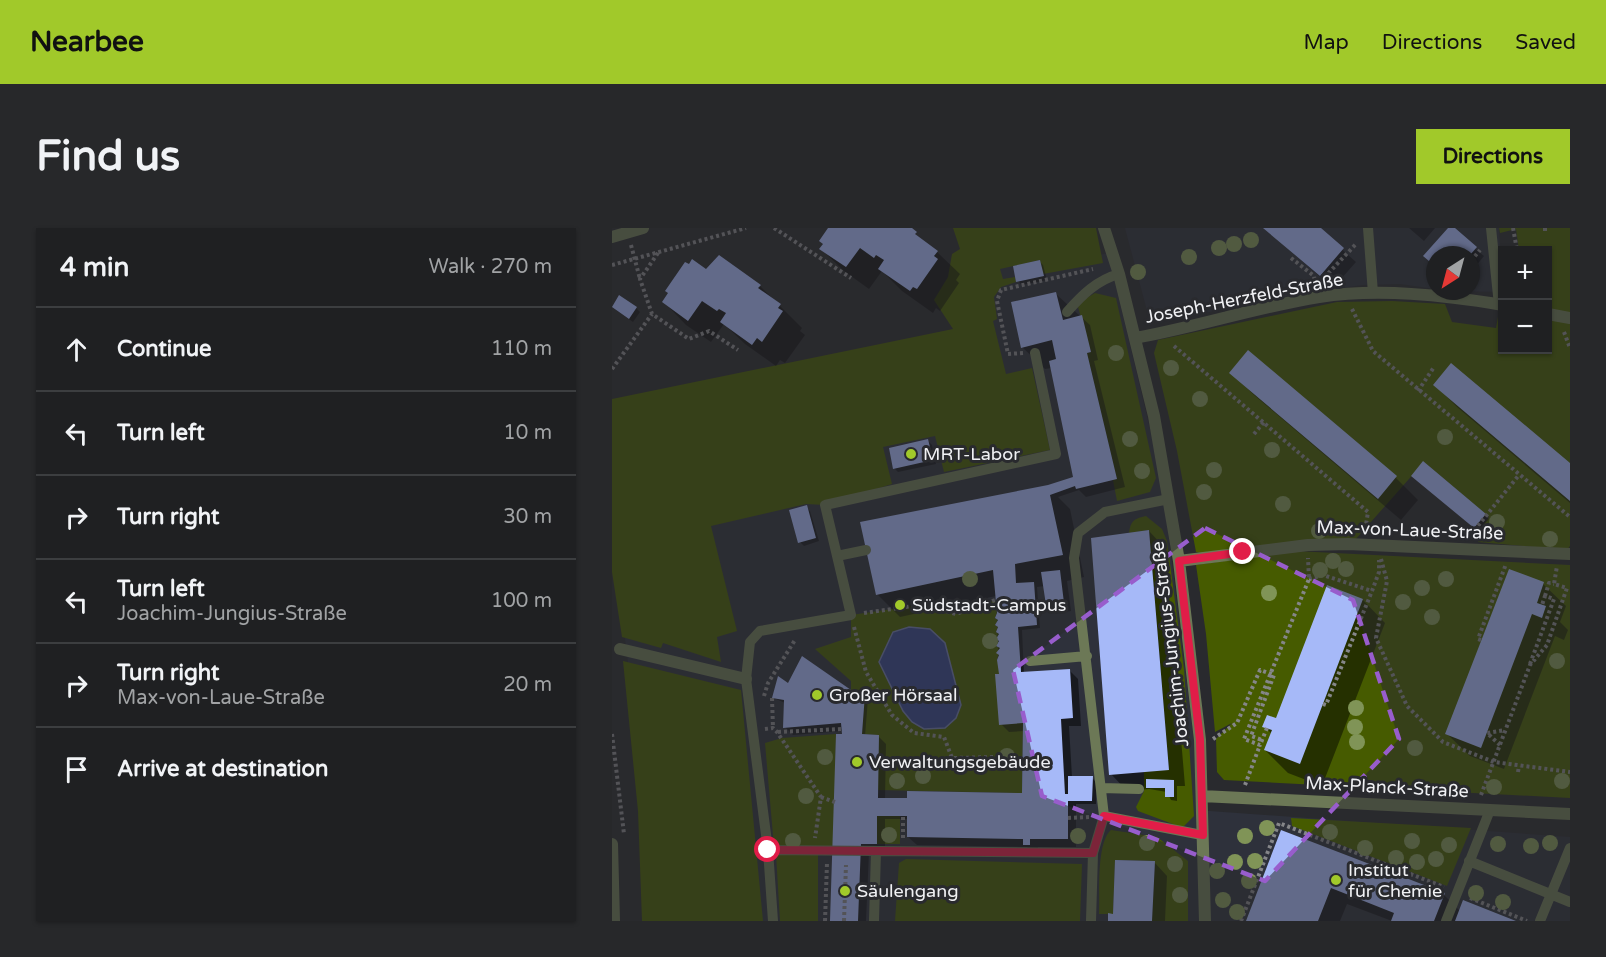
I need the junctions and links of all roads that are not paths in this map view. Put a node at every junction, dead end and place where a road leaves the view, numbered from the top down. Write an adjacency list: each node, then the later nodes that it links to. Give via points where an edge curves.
1 (643, 228): 5 (street)
2 (1104, 228): 6 (street, Joachim-Jungius-Straße)
3 (1491, 228): 8 (lane)
4 (1369, 229): 7 (lane)
5 (612, 237)
6 (1119, 274): 10 (lane, via 1105,278 1083,294); 13 (street, Joachim-Jungius-Straße)
7 (1373, 293): 9 (street, Joseph-Herzfeld-Straße); 13 (street, Joseph-Herzfeld-Straße, via 1318,298)
8 (1500, 300)
9 (1498, 305)
10 (1067, 312)
11 (1552, 315): 12 (street)
12 (1570, 318)
13 (1135, 338): 15 (street, Joachim-Jungius-Straße)
14 (1035, 352): 18 (lane, via 1056,454 825,505)
15 (1169, 499): 19 (street, Joachim-Jungius-Straße); 21 (lane, via 1105,512 1078,533 1074,558)
16 (866, 550): 18 (lane)
17 (1570, 554): 19 (street, Max-von-Laue-Straße, via 1363,543 1308,545)
18 (837, 556): 25 (lane, via 851,615 760,631 750,642)
19 (1179, 561): 28 (street, Joachim-Jungius-Straße, via 1200,740)
20 (620, 649): 25 (street)
21 (1087, 656): 22 (lane); 24 (lane)
22 (1030, 661)
23 (1101, 671): 24 (lane)
24 (1089, 672): 26 (lane)
25 (746, 679): 35 (lane, via 760,730)
26 (1101, 788): 27 (lane); 31 (lane)
27 (1139, 789)
28 (1202, 796): 29 (street, Max-Planck-Straße); 32 (street, Joachim-Jungius-Straße)
29 (1490, 810): 30 (street, Max-Planck-Straße); 38 (lane)
30 (1570, 814)
31 (1104, 816): 32 (lane); 37 (lane)
32 (1203, 835): 45 (street, Joachim-Jungius-Straße)
33 (612, 844): 41 (street)
34 (1570, 848): 39 (lane)
35 (768, 850): 36 (lane); 42 (lane)
36 (876, 851): 37 (lane); 43 (lane)
37 (1093, 853): 44 (lane)
38 (1469, 861): 39 (lane); 46 (lane)
39 (1550, 894): 40 (lane); 47 (lane)
40 (1570, 902)
41 (614, 921)
42 (773, 921)
43 (874, 921)
44 (1091, 921)
45 (1205, 921)
46 (1446, 921)
47 (1540, 921)

